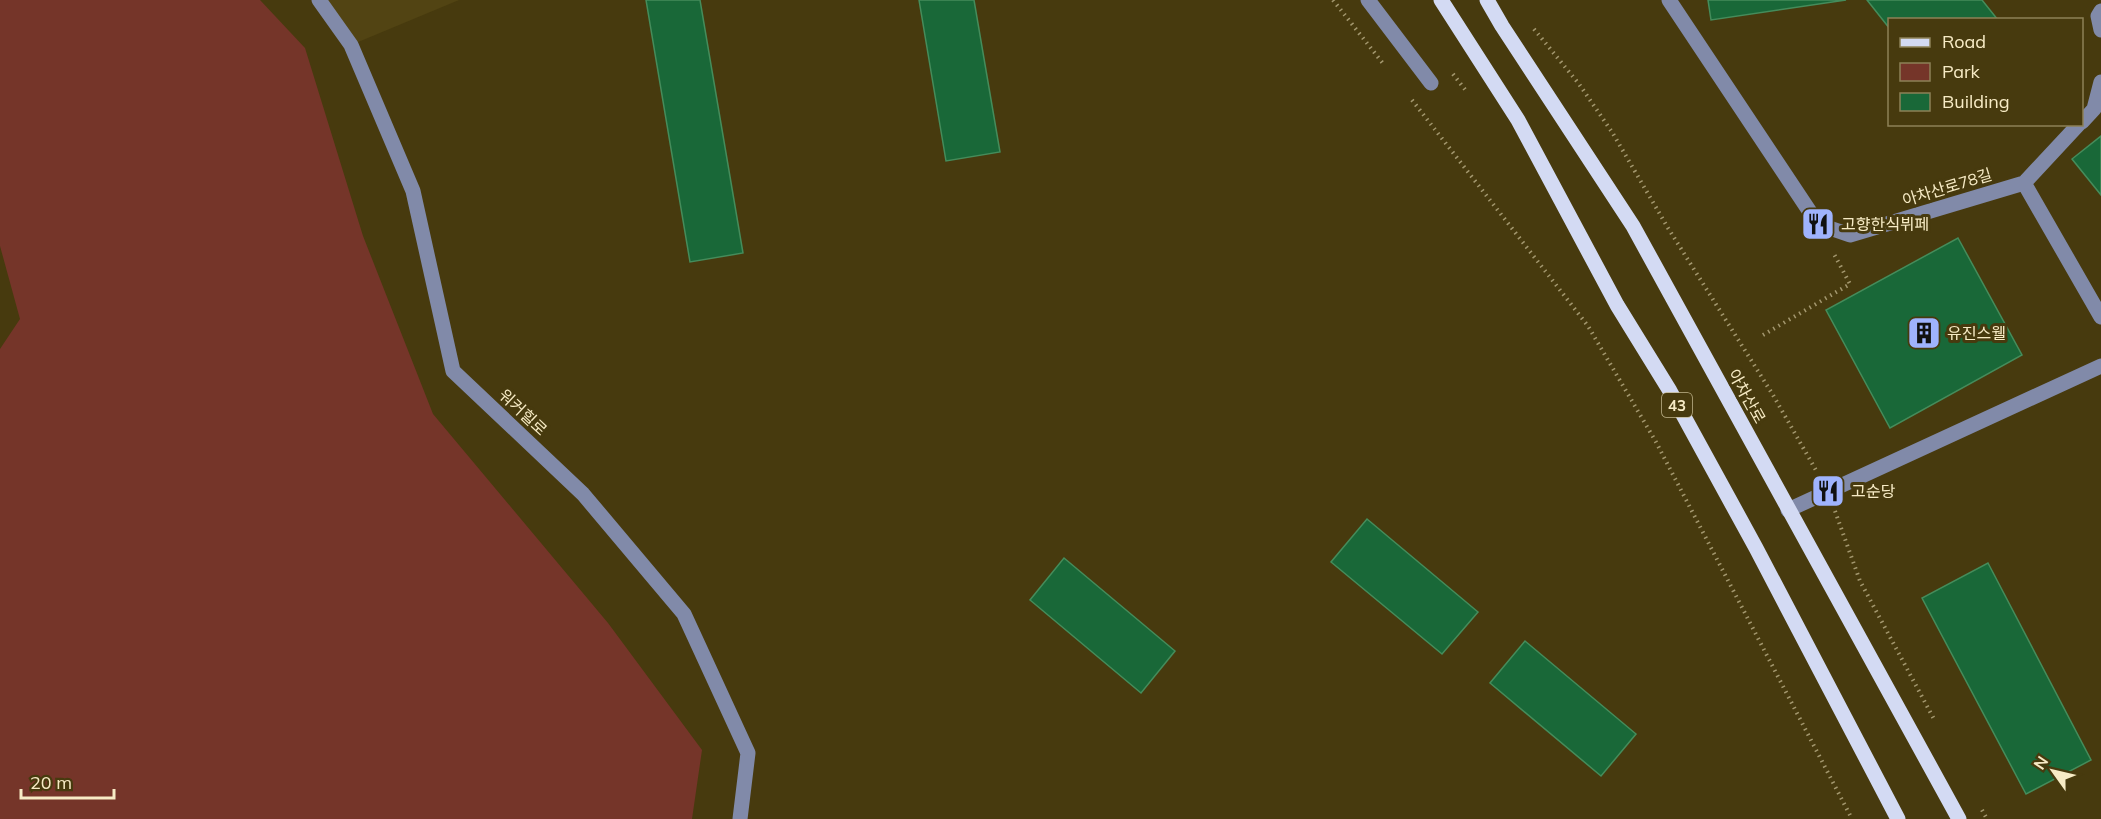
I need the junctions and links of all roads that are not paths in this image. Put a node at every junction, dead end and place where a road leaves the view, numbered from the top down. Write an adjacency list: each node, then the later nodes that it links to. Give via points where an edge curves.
1 (319, 0): 16 (street, 워커힐로, via 351,45 413,191 453,371 584,494 684,614 748,753)
2 (1368, 0): 9 (street)
3 (1441, 0): 17 (main road, 43, via 1518,120 1617,305 1670,390)
4 (1487, 0): 15 (main road, 아차산로, via 1634,225)
5 (1669, 0): 12 (street, 아차산로78길, via 1818,224 1850,235)
6 (2101, 11): 7 (street)
7 (2101, 30)
8 (2101, 82): 10 (street, via 2094,109)
9 (1431, 83)
10 (2083, 120)
11 (2077, 126): 12 (street)
12 (2024, 183): 13 (street)
13 (2101, 317)
14 (2101, 366): 15 (street)
15 (1788, 510): 18 (main road, 아차산로)
16 (740, 819)
17 (1898, 819)
18 (1959, 819)

